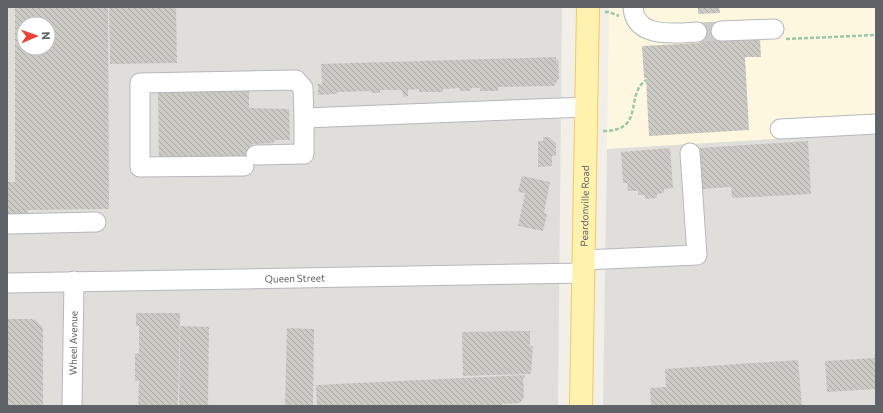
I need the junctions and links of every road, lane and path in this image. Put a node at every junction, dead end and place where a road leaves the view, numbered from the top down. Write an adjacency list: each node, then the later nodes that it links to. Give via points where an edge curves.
1 (588, 10): 2 (path); 8 (main road, Peardonville Road)
2 (628, 14): 4 (street, via 648,30 659,33)
3 (722, 31): 5 (street)
4 (697, 32)
5 (778, 34): 6 (path)
6 (876, 34)
7 (646, 80): 12 (path, via 637,90 633,113 625,125 613,131)
8 (587, 107): 9 (street); 12 (main road, Peardonville Road)
9 (304, 118): 9 (street, via 303,88 296,80 140,83 140,167 250,161 304,154)
10 (876, 124): 11 (street)
11 (780, 129)
12 (586, 132): 16 (main road, Peardonville Road)
13 (690, 153): 16 (street, Queen Street, via 697,255)
14 (96, 222): 15 (street)
15 (7, 224)
16 (584, 267): 17 (street, Queen Street); 20 (main road, Peardonville Road)
17 (74, 281): 18 (street, Queen Street); 19 (street, Wheel Avenue)
18 (7, 283)
19 (72, 406)
20 (581, 406)

